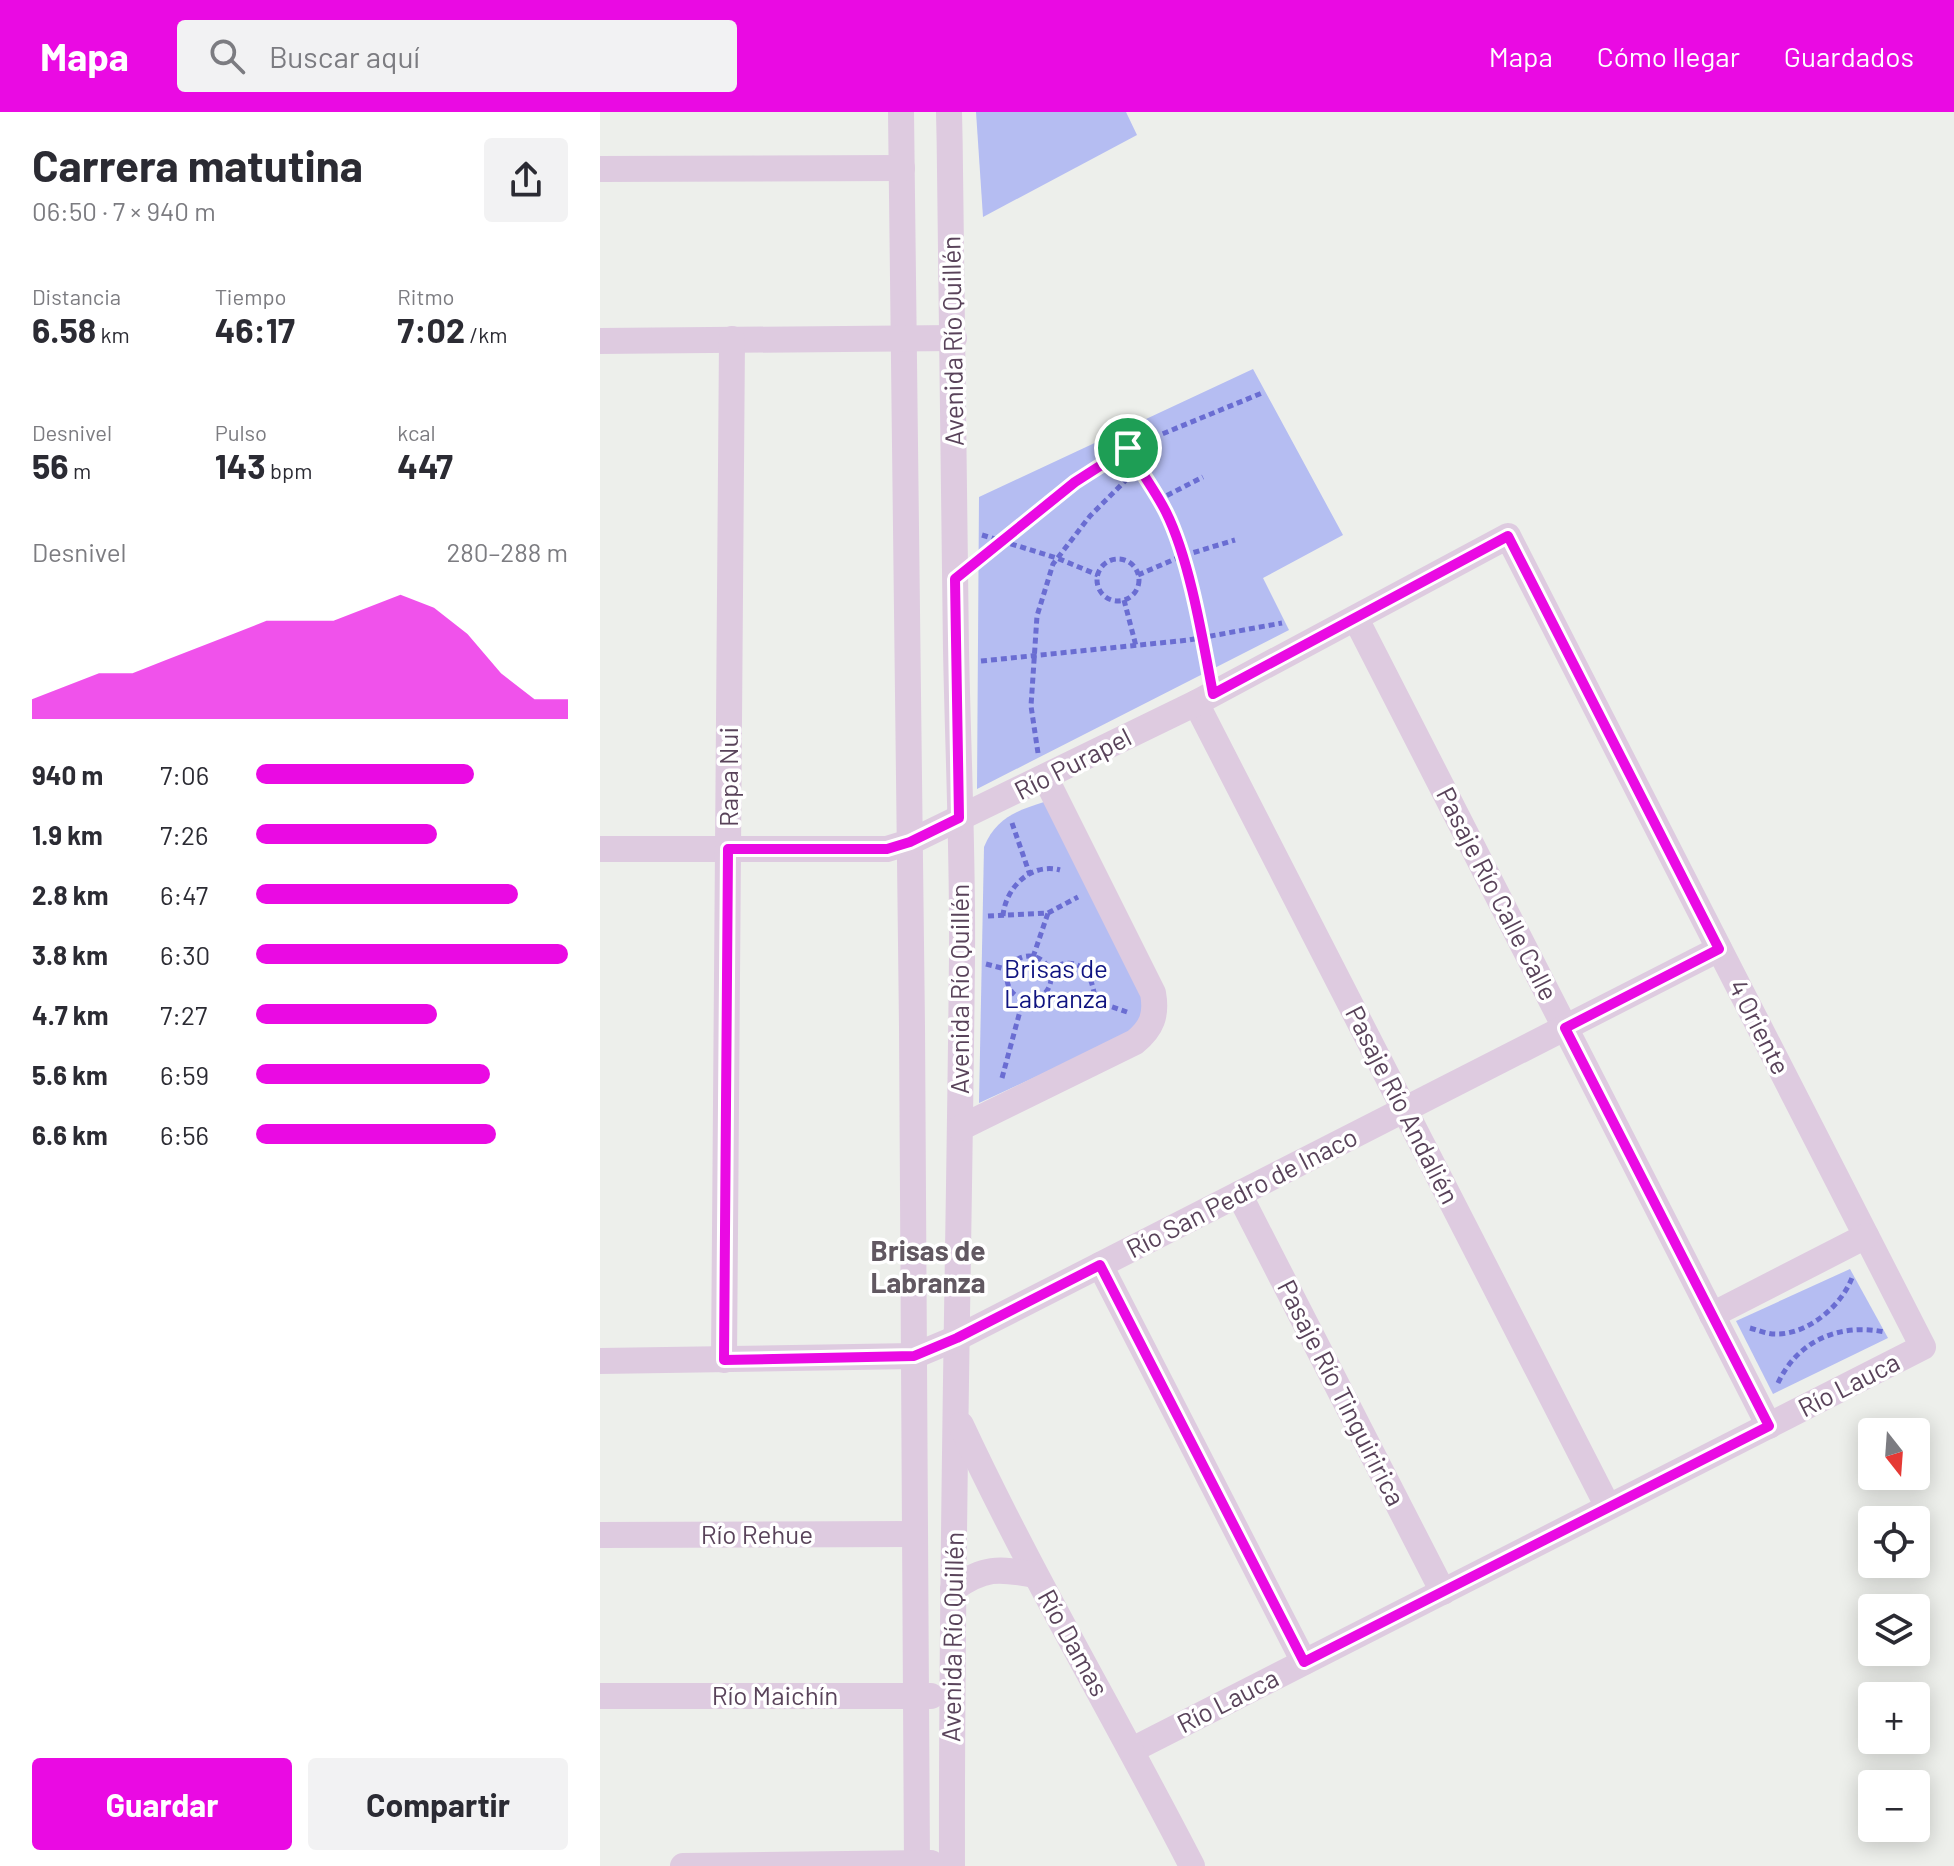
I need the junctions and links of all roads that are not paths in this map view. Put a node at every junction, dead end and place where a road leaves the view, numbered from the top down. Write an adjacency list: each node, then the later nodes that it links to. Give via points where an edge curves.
1 (901, 112): 3 (street, Avenida Río Quillén)
2 (949, 112): 6 (street, Avenida Río Quillén)
3 (902, 168): 4 (street); 5 (street, Avenida Río Quillén)
4 (600, 169)
5 (904, 338): 6 (street); 7 (street); 14 (street, Avenida Río Quillén)
6 (954, 338): 13 (street, Avenida Río Quillén)
7 (732, 339): 8 (street); 16 (street, Rapa Nui)
8 (600, 341)
9 (1508, 536): 10 (street, Río Purapel); 17 (street, 4 Oriente)
10 (1356, 619): 11 (street, Río Purapel); 18 (street, Pasaje Río Calle Calle)
11 (1205, 698): 12 (street, Río Purapel); 19 (street, Pasaje Río Andalién)
12 (1045, 777): 13 (street, Río Purapel); 20 (street, via 1094,889 1156,1007 1147,1032 1135,1042)
13 (959, 818): 14 (street, Río Purapel); 20 (street, Avenida Río Quillén)
14 (910, 842): 16 (street, Río Purapel, via 887,849); 27 (street, Avenida Río Quillén)
15 (600, 849): 16 (street, Río Purapel)
16 (728, 849): 28 (street, Rapa Nui)
17 (1719, 949): 18 (street, Río San Pedro de Inaco); 22 (street, 4 Oriente)
18 (1565, 1028): 19 (street, Río San Pedro de Inaco); 24 (street, Pasaje Río Calle Calle)
19 (1405, 1110): 21 (street, Río San Pedro de Inaco); 32 (street, Pasaje Río Andalién)
20 (960, 1116): 25 (street, Avenida Río Quillén)
21 (1239, 1194): 23 (street, Río San Pedro de Inaco); 37 (street, Pasaje Río Tinguiririca)
22 (1866, 1236): 24 (street); 26 (street, 4 Oriente)
23 (1100, 1265): 25 (street, Río San Pedro de Inaco); 38 (street)
24 (1712, 1315): 31 (street, Pasaje Río Calle Calle)
25 (957, 1338): 27 (street, Río San Pedro de Inaco); 30 (street, Avenida Río Quillén)
26 (1923, 1347): 31 (street, Río Lauca)
27 (914, 1356): 28 (street, Río San Pedro de Inaco); 33 (street, Avenida Río Quillén)
28 (724, 1360): 29 (street, Río San Pedro de Inaco)
29 (600, 1361)
30 (957, 1418): 35 (street, Río Damas); 36 (street, Avenida Río Quillén)
31 (1769, 1426): 32 (street, Río Lauca)
32 (1608, 1507): 37 (street, Río Lauca)
33 (915, 1534): 34 (street, Río Rehue); 40 (street, Avenida Río Quillén)
34 (600, 1535)
35 (1035, 1575): 36 (street, via 998,1568 974,1574); 42 (street, Río Damas)
36 (953, 1589): 41 (street, Avenida Río Quillén)
37 (1443, 1592): 38 (street, Río Lauca)
38 (1304, 1662): 42 (street, Río Lauca)
39 (600, 1696): 40 (street, Río Maichín)
40 (915, 1696): 41 (street, Río Maichín); 44 (street, Avenida Río Quillén)
41 (950, 1696): 43 (street, Avenida Río Quillén)
42 (1132, 1750): 46 (street, Río Damas)
43 (952, 1864): 44 (street)
44 (917, 1865): 45 (street)
45 (683, 1866)
46 (1192, 1866)

